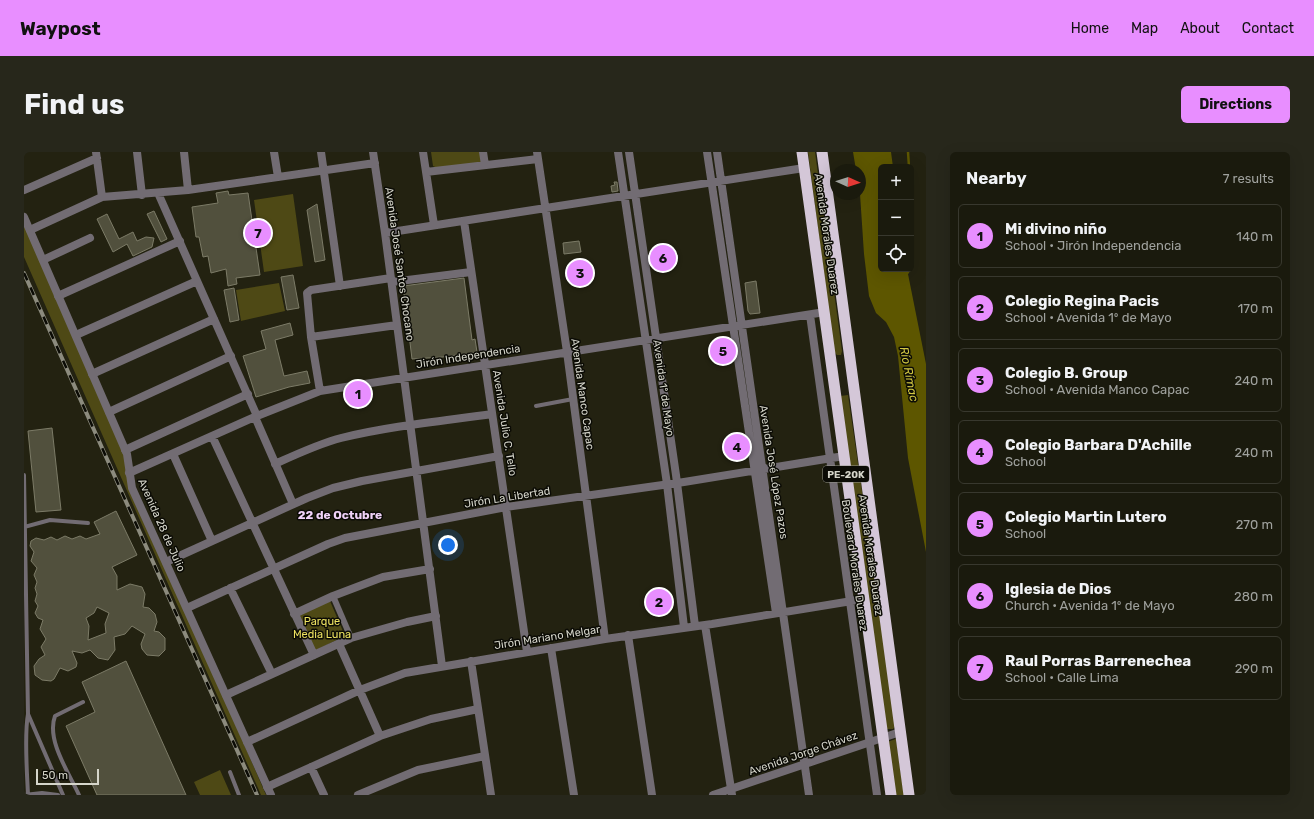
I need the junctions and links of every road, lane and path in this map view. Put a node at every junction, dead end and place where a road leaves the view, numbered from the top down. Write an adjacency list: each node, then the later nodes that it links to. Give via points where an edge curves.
1 (137, 152): 27 (street)
2 (184, 152): 24 (street)
3 (274, 152): 21 (street)
4 (321, 152): 19 (street)
5 (373, 152): 16 (street, Avenida José Santos Chocano)
6 (423, 152): 20 (street)
7 (484, 152): 17 (street)
8 (618, 152): 28 (street, Avenida 1º de Mayo)
9 (629, 152): 26 (street, Avenida 1º de Mayo)
10 (707, 152): 22 (street, Avenida José López Pazos)
11 (717, 152): 22 (street, Avenida José López Pazos)
12 (802, 152): 18 (highway, Avenida Morales Duarez / PE-20K)
13 (822, 152): 58 (highway, Avenida Morales Duarez / PE-20K)
14 (97, 155): 23 (street); 29 (street)
15 (538, 155): 17 (street); 30 (street, Avenida Manco Capac)
16 (375, 163): 19 (street); 35 (street, Avenida José Santos Chocano)
17 (485, 165): 20 (street)
18 (804, 168): 22 (street); 44 (highway, Avenida Morales Duarez / PE-20K)
19 (324, 171): 21 (street); 42 (street)
20 (426, 172): 33 (street)
21 (278, 177): 24 (street)
22 (717, 181): 26 (street); 48 (street, Avenida José López Pazos)
23 (24, 190)
24 (188, 190): 25 (street)
25 (158, 193): 27 (street); 37 (street)
26 (636, 193): 28 (street); 51 (street, Avenida 1º de Mayo)
27 (142, 195): 29 (street)
28 (626, 195): 30 (street); 52 (street, Avenida 1º de Mayo)
29 (102, 197): 34 (street)
30 (545, 208): 32 (street); 53 (street, Avenida Manco Capac)
31 (24, 217): 34 (street, Avenida 28 de Julio)
32 (464, 221): 33 (street); 39 (street, Avenida Julio C. Tello)
33 (434, 226): 35 (street)
34 (30, 230): 38 (street, Avenida 28 de Julio)
35 (385, 233): 40 (street, Avenida José Santos Chocano)
36 (90, 238): 38 (street)
37 (180, 241): 41 (street); 43 (street)
38 (43, 260): 43 (street, Avenida 28 de Julio)
39 (471, 272): 40 (street); 55 (street, Avenida Julio C. Tello)
40 (391, 280): 42 (street); 47 (street, Avenida José Santos Chocano)
41 (197, 281): 46 (street); 49 (street)
42 (340, 286): 50 (street, via 311,290 307,293)
43 (58, 296): 49 (street, Avenida 28 de Julio)
44 (825, 312): 45 (street, Jirón Independencia); 59 (highway, Avenida Morales Duarez / PE-20K)
45 (810, 315): 48 (street, Jirón Independencia); 73 (street, Boulevard Morales Duarez)
46 (214, 319): 54 (street); 56 (street)
47 (397, 325): 50 (street); 57 (street, Avenida José Santos Chocano)
48 (737, 326): 51 (street, Jirón Independencia); 75 (street, Avenida José López Pazos)
49 (76, 336): 56 (street, Avenida 28 de Julio)
50 (311, 337): 60 (street)
51 (655, 338): 52 (street, Jirón Independencia); 79 (street, Avenida 1º de Mayo)
52 (646, 339): 53 (street, Jirón Independencia); 80 (street, Avenida 1º de Mayo)
53 (567, 352): 55 (street, Jirón Independencia); 62 (street, Avenida Manco Capac)
54 (231, 356): 61 (street); 64 (street)
55 (485, 364): 57 (street, Jirón Independencia); 65 (street, Avenida Julio C. Tello)
56 (92, 374): 64 (street, Avenida 28 de Julio)
57 (404, 376): 60 (street, Jirón Independencia); 67 (street, Avenida José Santos Chocano)
58 (853, 384): 59 (highway); 119 (highway, Avenida Morales Duarez / PE-20K)
59 (835, 387): 72 (highway, Avenida Morales Duarez / PE-20K)
60 (320, 391): 66 (street, Jirón Independencia)
61 (248, 394): 66 (street); 69 (street)
62 (573, 399): 63 (lane); 81 (street, Avenida Manco Capac)
63 (536, 406)
64 (109, 412): 69 (street, Avenida 28 de Julio)
65 (492, 414): 67 (street); 71 (street, Avenida Julio C. Tello)
66 (256, 416): 68 (street, Jirón Independencia); 74 (street)
67 (410, 426): 74 (street, via 340,439 308,449); 76 (street, Avenida José Santos Chocano)
68 (212, 436): 70 (street, Jirón Independencia); 84 (street)
69 (125, 450): 77 (street, Avenida 28 de Julio, via 129,459)
70 (173, 454): 77 (street, Jirón Independencia); 88 (street)
71 (499, 456): 76 (street); 83 (street, Avenida Julio C. Tello)
72 (844, 456): 73 (street, Jirón La Libertad); 95 (highway, Avenida Morales Duarez / PE-20K)
73 (829, 459): 75 (street, Jirón La Libertad); 96 (street, Boulevard Morales Duarez)
74 (275, 464): 82 (street)
75 (759, 469): 79 (street, Jirón La Libertad); 98 (street, Avenida José López Pazos)
76 (416, 470): 82 (street, via 333,488); 85 (street, Avenida José Santos Chocano)
77 (129, 473): 89 (street, Avenida 28 de Julio, via 132,488)
78 (24, 475): 87 (lane)
79 (676, 483): 80 (street, Jirón La Libertad); 102 (street, Avenida 1º de Mayo)
80 (667, 484): 81 (street, Jirón La Libertad); 103 (street, Avenida 1º de Mayo)
81 (587, 496): 83 (street, Jirón La Libertad); 106 (street, Avenida Manco Capac)
82 (293, 504): 84 (street)
83 (506, 507): 85 (street, Jirón La Libertad); 109 (street, Avenida Julio C. Tello)
84 (252, 522): 88 (street); 90 (street)
85 (423, 522): 90 (street, Jirón La Libertad, via 345,538); 91 (street, Avenida José Santos Chocano)
86 (88, 523): 87 (lane, via 50,520)
87 (24, 527): 92 (lane)
88 (212, 541): 89 (street)
89 (166, 562): 97 (street, Avenida 28 de Julio)
90 (273, 569): 93 (street, Jirón La Libertad); 99 (street)
91 (430, 569): 94 (street, via 383,577); 100 (street, Avenida José Santos Chocano)
92 (24, 579): 118 (lane)
93 (230, 588): 97 (street, Jirón La Libertad); 113 (street)
94 (333, 596): 99 (street); 105 (street)
95 (864, 599): 96 (street, Jirón Mariano Melgar); 121 (highway, Avenida Morales Duarez / PE-20K)
96 (849, 602): 98 (street, Jirón Mariano Melgar); 123 (street, Boulevard Morales Duarez)
97 (187, 608): 115 (street, Avenida 28 de Julio)
98 (780, 612): 101 (street, Jirón Mariano Melgar); 125 (street, Avenida José López Pazos, via 784,622)
99 (294, 614): 110 (street)
100 (436, 616): 105 (street); 112 (street, Avenida José Santos Chocano)
101 (705, 625): 102 (street, Jirón Mariano Melgar); 129 (street)
102 (695, 626): 103 (street, Jirón Mariano Melgar)
103 (684, 627): 104 (street, Jirón Mariano Melgar)
104 (628, 635): 106 (street, Jirón Mariano Melgar); 140 (street)
105 (351, 638): 107 (street)
106 (606, 639): 108 (street, Jirón Mariano Melgar)
107 (339, 644): 110 (street); 114 (street)
108 (551, 648): 109 (street, Jirón Mariano Melgar); 139 (street)
109 (526, 652): 111 (street, Jirón Mariano Melgar)
110 (314, 655): 113 (street)
111 (471, 661): 112 (street, Jirón Mariano Melgar); 117 (street)
112 (442, 666): 114 (street, Jirón Mariano Melgar, via 405,673)
113 (272, 674): 115 (street)
114 (360, 690): 120 (street); 122 (street, Jirón Mariano Melgar)
115 (226, 695): 122 (street, Avenida 28 de Julio)
116 (83, 702): 134 (lane, via 55,716 52,724 57,747)
117 (478, 709): 120 (street, via 430,719); 124 (street)
118 (28, 714): 131 (lane, via 24,734); 133 (lane)
119 (900, 732): 121 (street, Avenida Jorge Chávez); 145 (highway, Avenida Morales Duarez / PE-20K)
120 (380, 736): 126 (street)
121 (883, 737): 123 (street, Avenida Jorge Chávez); 144 (highway, Avenida Morales Duarez / PE-20K)
122 (247, 742): 128 (street, Avenida 28 de Julio)
123 (869, 742): 125 (street, Avenida Jorge Chávez); 143 (street, Boulevard Morales Duarez)
124 (485, 756): 137 (street, via 418,770); 138 (street)
125 (805, 763): 129 (street, Avenida Jorge Chávez); 142 (street, Avenida José López Pazos)
126 (311, 767): 128 (street); 136 (street)
127 (230, 772): 135 (lane)
128 (269, 791)
129 (732, 792): 141 (street, Avenida Jorge Chávez)
130 (24, 795): 131 (lane)
131 (28, 795): 132 (lane)
132 (58, 795)
133 (63, 795)
134 (79, 795)
135 (240, 795)
136 (324, 795)
137 (358, 795)
138 (491, 795)
139 (574, 795)
140 (652, 795)
141 (713, 795)
142 (809, 795)
143 (877, 795)
144 (891, 795)
145 (909, 795)

